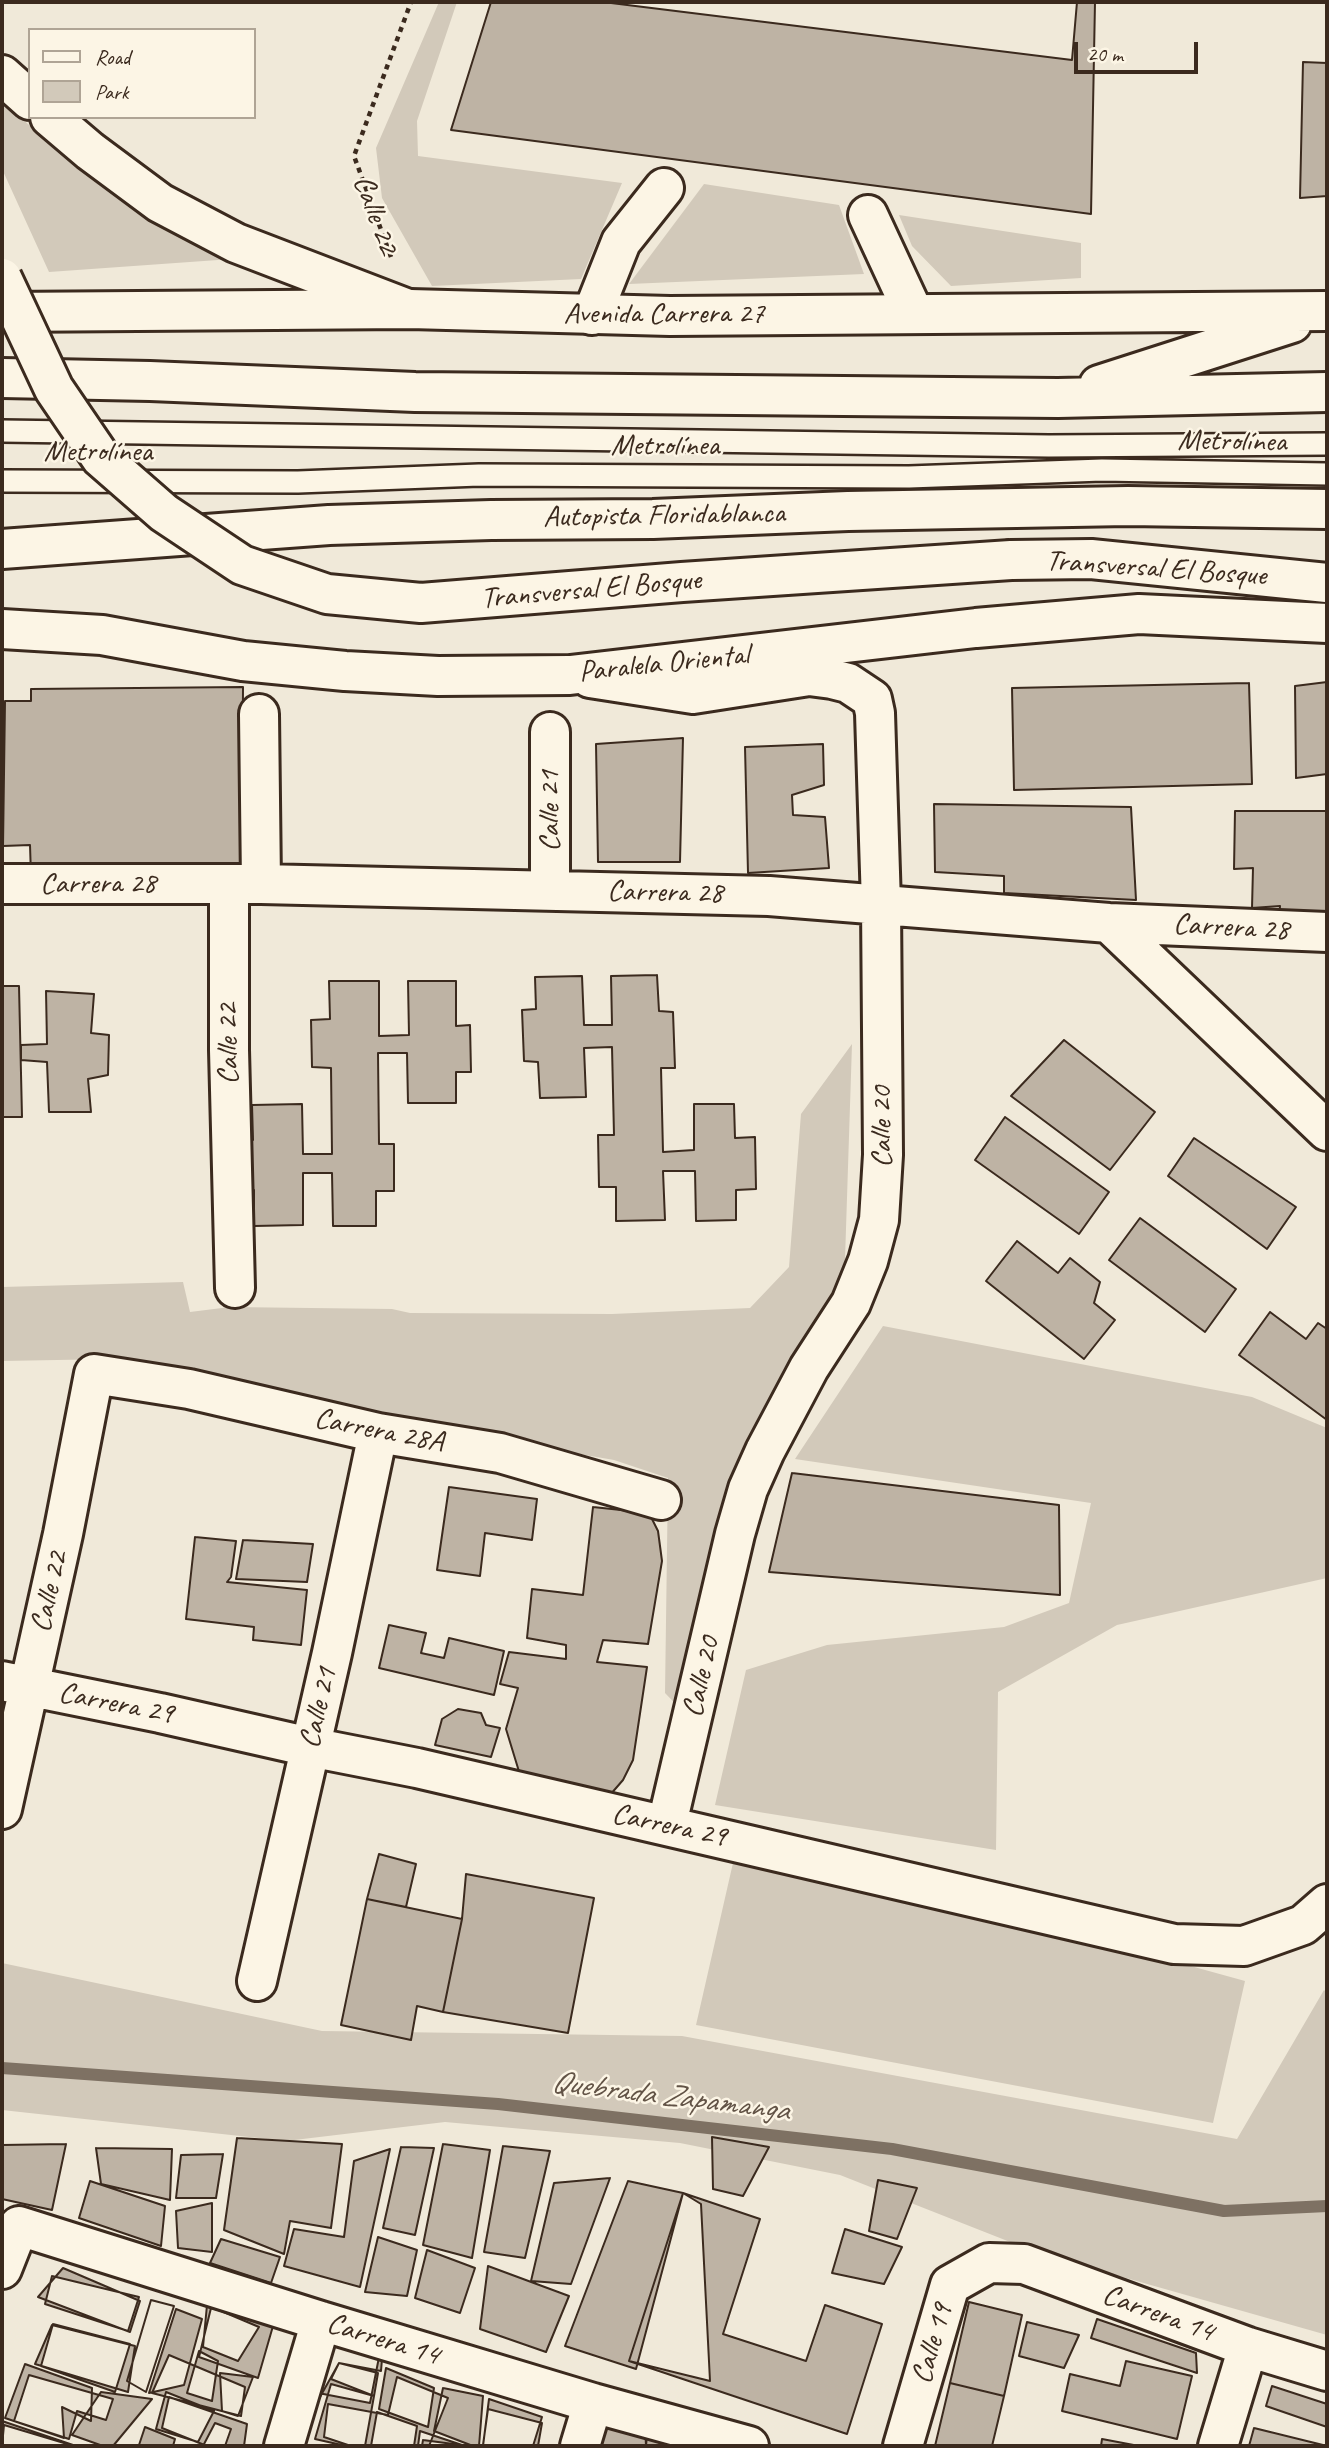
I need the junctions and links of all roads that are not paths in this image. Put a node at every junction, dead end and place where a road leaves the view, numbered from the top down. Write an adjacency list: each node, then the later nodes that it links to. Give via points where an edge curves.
1 (2, 75): 2 (main road)
2 (28, 98)
3 (52, 119): 7 (main road, via 160,202 236,243)
4 (664, 188): 11 (main road, via 621,242)
5 (868, 215): 10 (main road)
6 (2, 278): 20 (main road, Transversal El Bosque, bridge, via 54,389 101,458 164,513 242,565 327,594 421,603 1011,560 1091,559)
7 (410, 309): 9 (main road, Avenida Carrera 27); 11 (main road, Avenida Carrera 27)
8 (1327, 311): 10 (main road, Avenida Carrera 27); 14 (main road)
9 (2, 312)
10 (914, 314): 11 (main road, Avenida Carrera 27)
11 (592, 315)
12 (2, 378): 14 (main road, via 415,393)
13 (1327, 392): 14 (main road)
14 (1058, 398)
15 (2, 431): 16 (lane, Metrolínea, via 1035,446)
16 (1327, 444)
17 (2, 481): 18 (lane, Metrolínea, via 298,482 479,475 908,477 1102,470)
18 (1325, 501): 19 (main road, Autopista Floridablanca, via 491,520 329,526)
19 (2, 549)
20 (1327, 583)
21 (1327, 623): 23 (main road, Paralela Oriental, via 1139,614)
22 (2, 629): 23 (main road, Paralela Oriental, via 102,635 243,661 345,671)
23 (570, 675): 29 (main road, Calle 20, via 693,694 809,676 848,683 872,699)
24 (259, 714): 27 (main road, Calle 22)
25 (550, 732): 28 (main road, Calle 21)
26 (2, 884): 27 (main road, Carrera 28)
27 (245, 884): 28 (main road, Carrera 28); 33 (main road, Calle 22, via 229,1050)
28 (550, 891): 29 (main road, Carrera 28, via 769,896)
29 (881, 904): 30 (main road, Carrera 28); 40 (main road, Calle 20, via 883,1155 879,1220 850,1303 809,1368 748,1489)
30 (1109, 923): 31 (main road, Carrera 28); 32 (main road)
31 (1327, 932)
32 (1327, 1130)
33 (235, 1287)
34 (94, 1374): 35 (main road, Carrera 28A, via 189,1389); 37 (main road, Calle 22, via 63,1534)
35 (378, 1433): 36 (main road, Carrera 28A, via 500,1453); 38 (main road, Calle 21)
36 (661, 1500)
37 (16, 1684): 38 (main road, Carrera 29); 39 (main road, Calle 22)
38 (310, 1747): 40 (main road, Carrera 29); 42 (main road, Calle 21)
39 (2, 1809)
40 (667, 1824): 41 (main road, Carrera 29, via 1174,1944 1244,1947 1303,1925)
41 (1327, 1904)
42 (257, 1981)
43 (989, 2263): 46 (main road, Carrera 14, via 1024,2264); 52 (main road, Calle 19, via 950,2285)
44 (2, 2269): 45 (main road, Carrera 14, via 19,2226)
45 (321, 2321): 48 (main road, Carrera 14); 49 (main road)
46 (1248, 2347): 47 (main road, Carrera 14); 53 (main road)
47 (1327, 2371)
48 (593, 2403): 50 (main road); 51 (main road, Carrera 14)
49 (284, 2446)
50 (580, 2446)
51 (749, 2446)
52 (903, 2446)
53 (1218, 2446)

